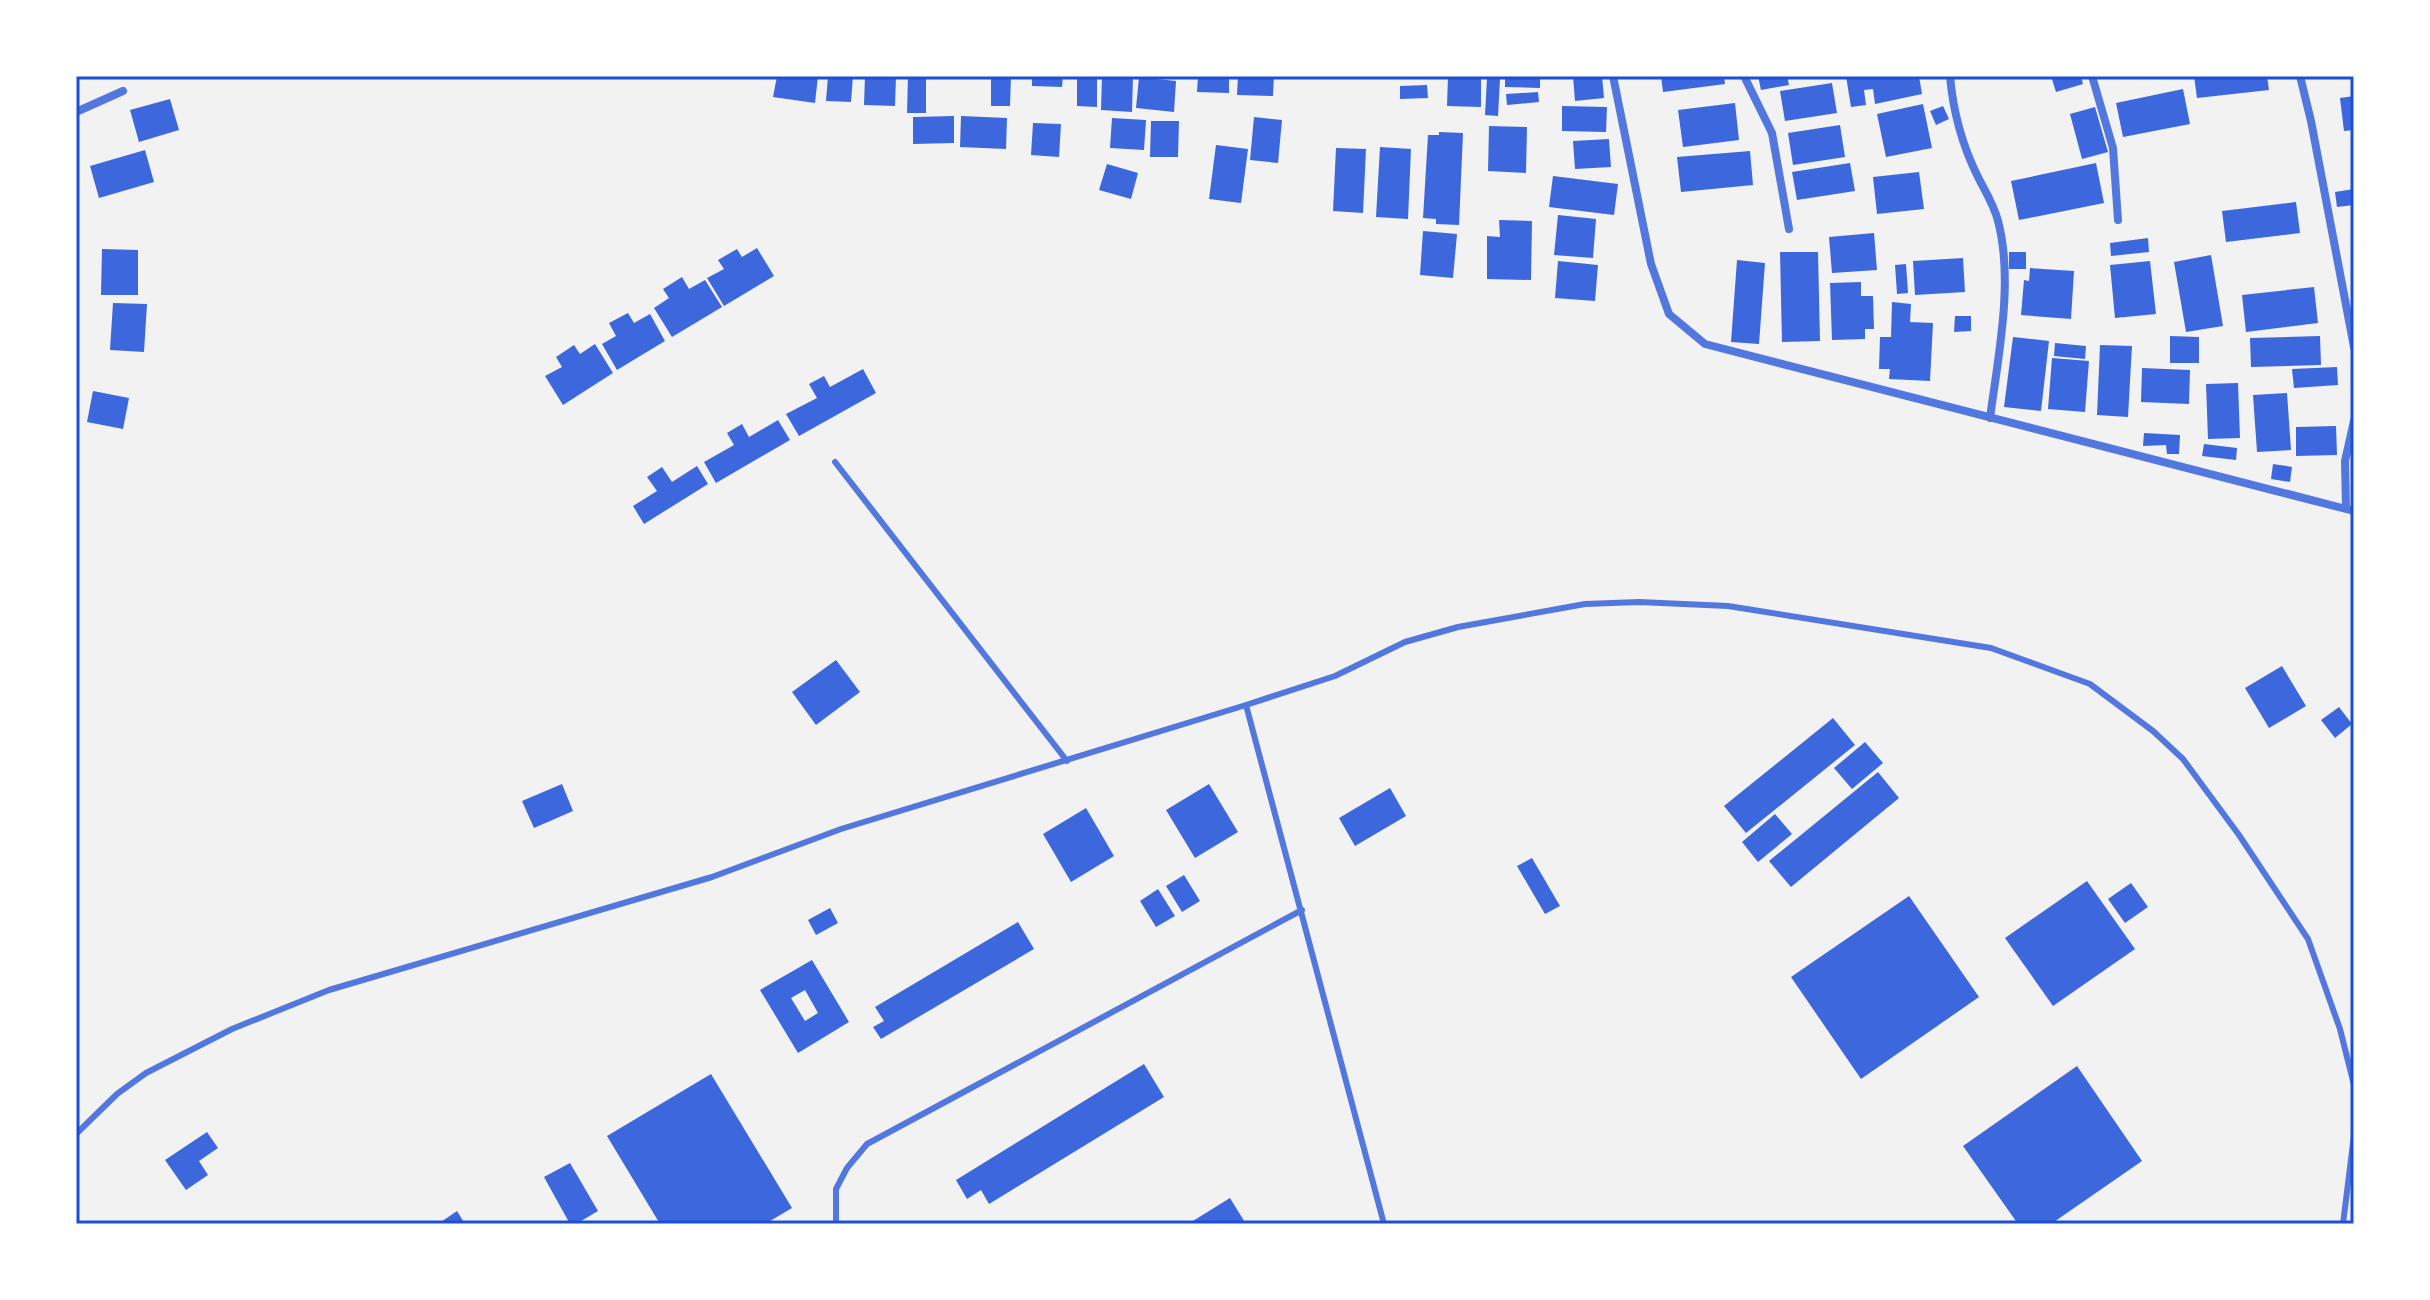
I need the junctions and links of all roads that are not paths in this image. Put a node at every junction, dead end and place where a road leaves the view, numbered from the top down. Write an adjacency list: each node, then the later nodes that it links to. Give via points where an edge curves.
1 (1613, 76): 11 (street, via 1651,264 1669,314 1705,344)
2 (1744, 76): 9 (street, via 1772,133)
3 (1950, 76): 11 (street, via 1959,126 1998,218 2003,243 2004,287)
4 (2092, 76): 8 (street, via 2113,148)
5 (2300, 76): 10 (street)
6 (123, 91): 7 (street)
7 (76, 112)
8 (2118, 220)
9 (1789, 229)
10 (2354, 347)
11 (1990, 418): 14 (street)
12 (2354, 421): 14 (street, via 2345,461)
13 (835, 462): 16 (lane)
14 (2350, 510)
15 (1246, 705): 16 (lane); 17 (lane); 18 (lane, via 1335,676 1405,642 1585,604 1728,606 1991,648 2090,684 2183,759 2308,939)
16 (1067, 761): 19 (lane, via 841,829 712,877 329,990 232,1029 146,1073)
17 (1302, 910): 21 (lane, via 867,1144 836,1189); 22 (lane)
18 (2354, 1085)
19 (76, 1134)
20 (2354, 1135): 23 (lane)
21 (836, 1224)
22 (1384, 1224)
23 (2343, 1224)

